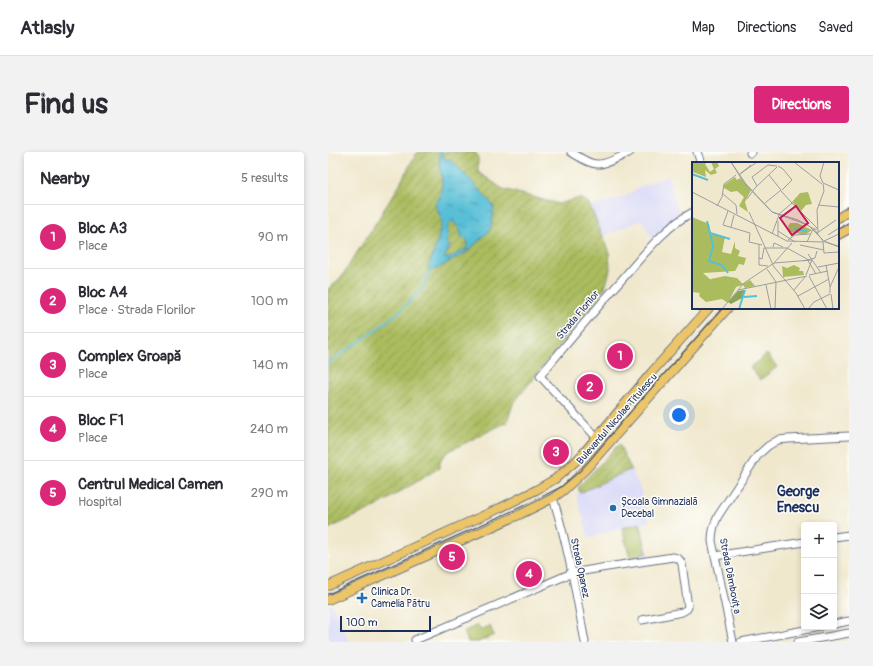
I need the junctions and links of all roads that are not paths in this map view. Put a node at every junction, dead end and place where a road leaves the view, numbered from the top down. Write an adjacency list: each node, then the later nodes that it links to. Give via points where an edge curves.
1 (570, 152): 2 (street, via 591,163 602,164)
2 (630, 152)
3 (697, 152): 4 (street)
4 (701, 162)
5 (849, 211): 7 (main road)
6 (692, 212): 13 (street, Strada Florilor, via 670,226 540,376)
7 (839, 217)
8 (849, 229): 9 (main road)
9 (839, 234)
10 (708, 309): 13 (main road, Bulevardul Nicolae Titulescu)
11 (727, 309): 14 (main road, Bulevardul Nicolae Titulescu, via 585,470)
12 (849, 436): 18 (street, Strada Dâmbovița, via 778,440 768,446 758,456 714,524 712,541)
13 (596, 437): 20 (main road, Bulevardul Nicolae Titulescu, via 566,469 536,490)
14 (553, 498): 19 (street, Strada Opanez); 21 (main road, Bulevardul Nicolae Titulescu)
15 (849, 535): 16 (street)
16 (837, 537)
17 (801, 542): 18 (street)
18 (715, 556): 29 (street, Strada Dâmbovița)
19 (572, 573): 22 (street, via 673,557 681,560 687,609); 27 (street); 28 (street, Strada Opanez)
20 (328, 586)
21 (328, 600)
22 (642, 620)
23 (849, 621): 24 (street)
24 (837, 623)
25 (804, 630): 30 (street)
26 (849, 632): 31 (street)
27 (416, 640)
28 (584, 642)
29 (733, 642)
30 (741, 642)
31 (798, 642)

